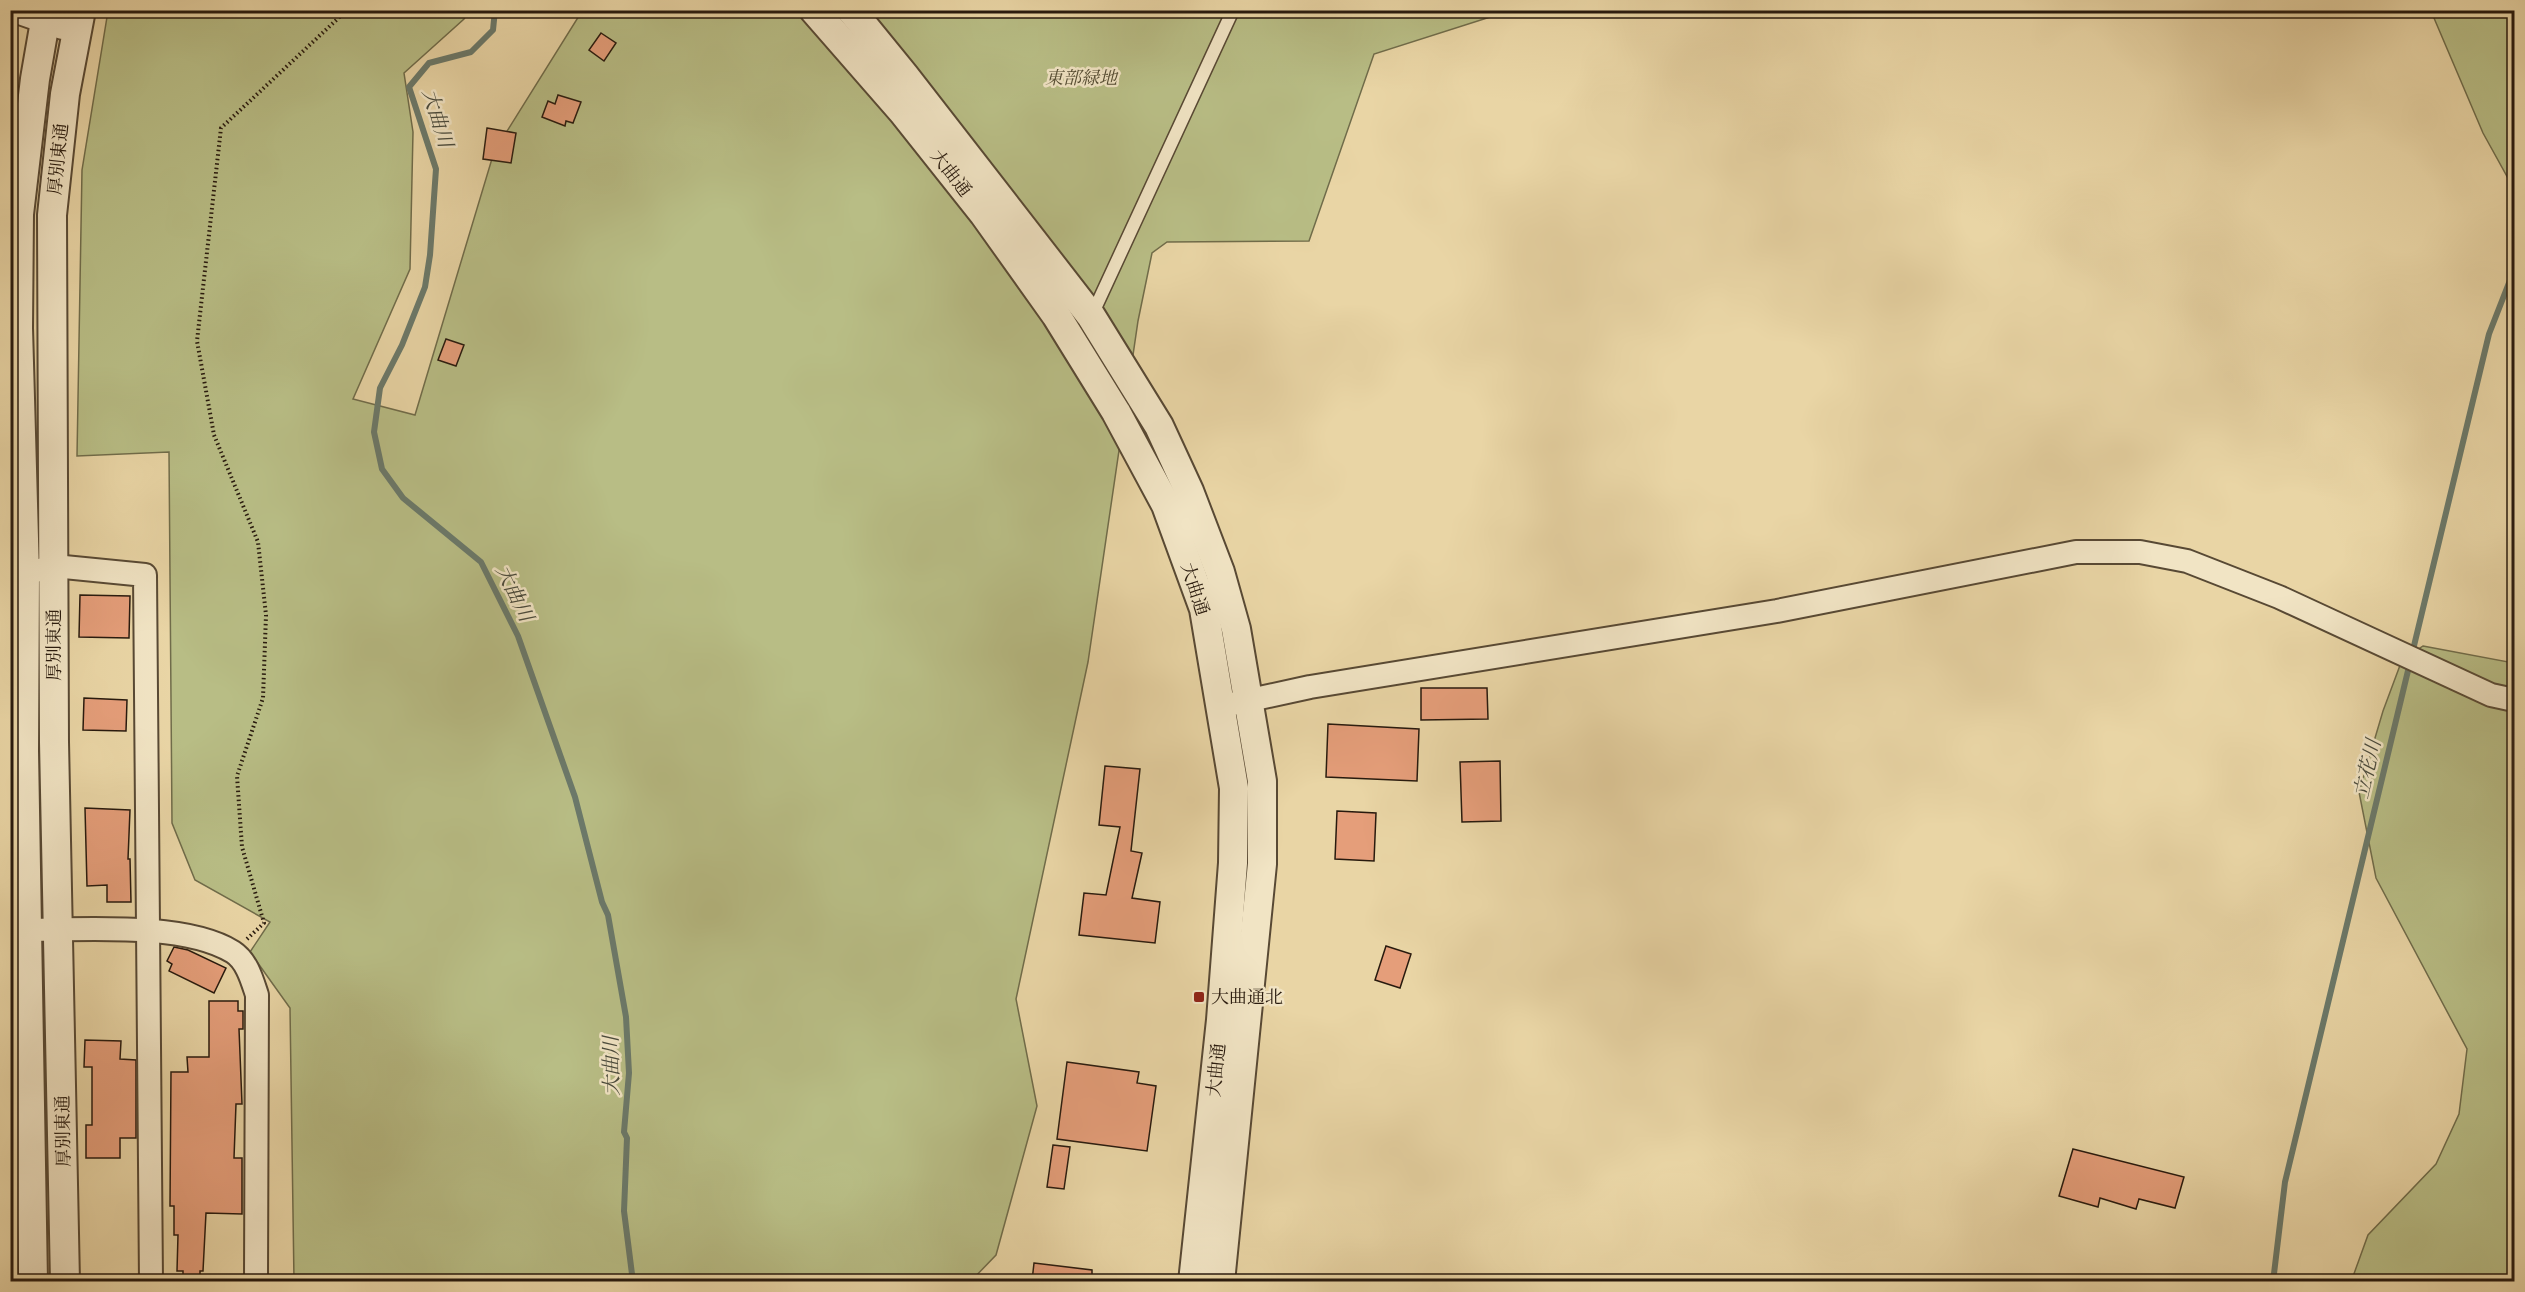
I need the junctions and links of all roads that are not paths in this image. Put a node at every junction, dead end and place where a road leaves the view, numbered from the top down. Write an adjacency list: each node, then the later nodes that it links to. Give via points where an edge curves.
1 (813, 10): 10 (street, 大曲通, via 903,112 984,214 1056,315 1116,412 1166,504)
2 (851, 10): 6 (street, 大曲通)
3 (1233, 10): 6 (lane)
4 (37, 14): 5 (street); 8 (street, 厚別東通, via 19,214)
5 (79, 20): 7 (street, 厚別東通, via 65,94 52,215)
6 (1091, 316): 10 (street, 大曲通, via 1159,426 1220,572 1236,629)
7 (54, 566): 8 (street); 12 (street, via 145,575); 13 (street, 厚別東通)
8 (18, 576): 11 (street, 厚別東通, via 24,751)
9 (2514, 700): 10 (street, via 2491,696 2278,597 2187,561 2140,552 2076,552 1777,611 1310,687)
10 (1235, 703): 18 (street, 大曲通, via 1233,863); 19 (street, 大曲通, via 1262,781 1262,864)
11 (19, 930): 13 (street); 14 (street, 厚別東通)
12 (148, 930): 13 (street); 16 (street); 17 (street, via 198,938 234,952 247,968 257,995)
13 (59, 931): 15 (street, 厚別東通)
14 (33, 1281)
15 (65, 1281)
16 (152, 1281)
17 (256, 1281)
18 (1194, 1281)
19 (1220, 1281)

